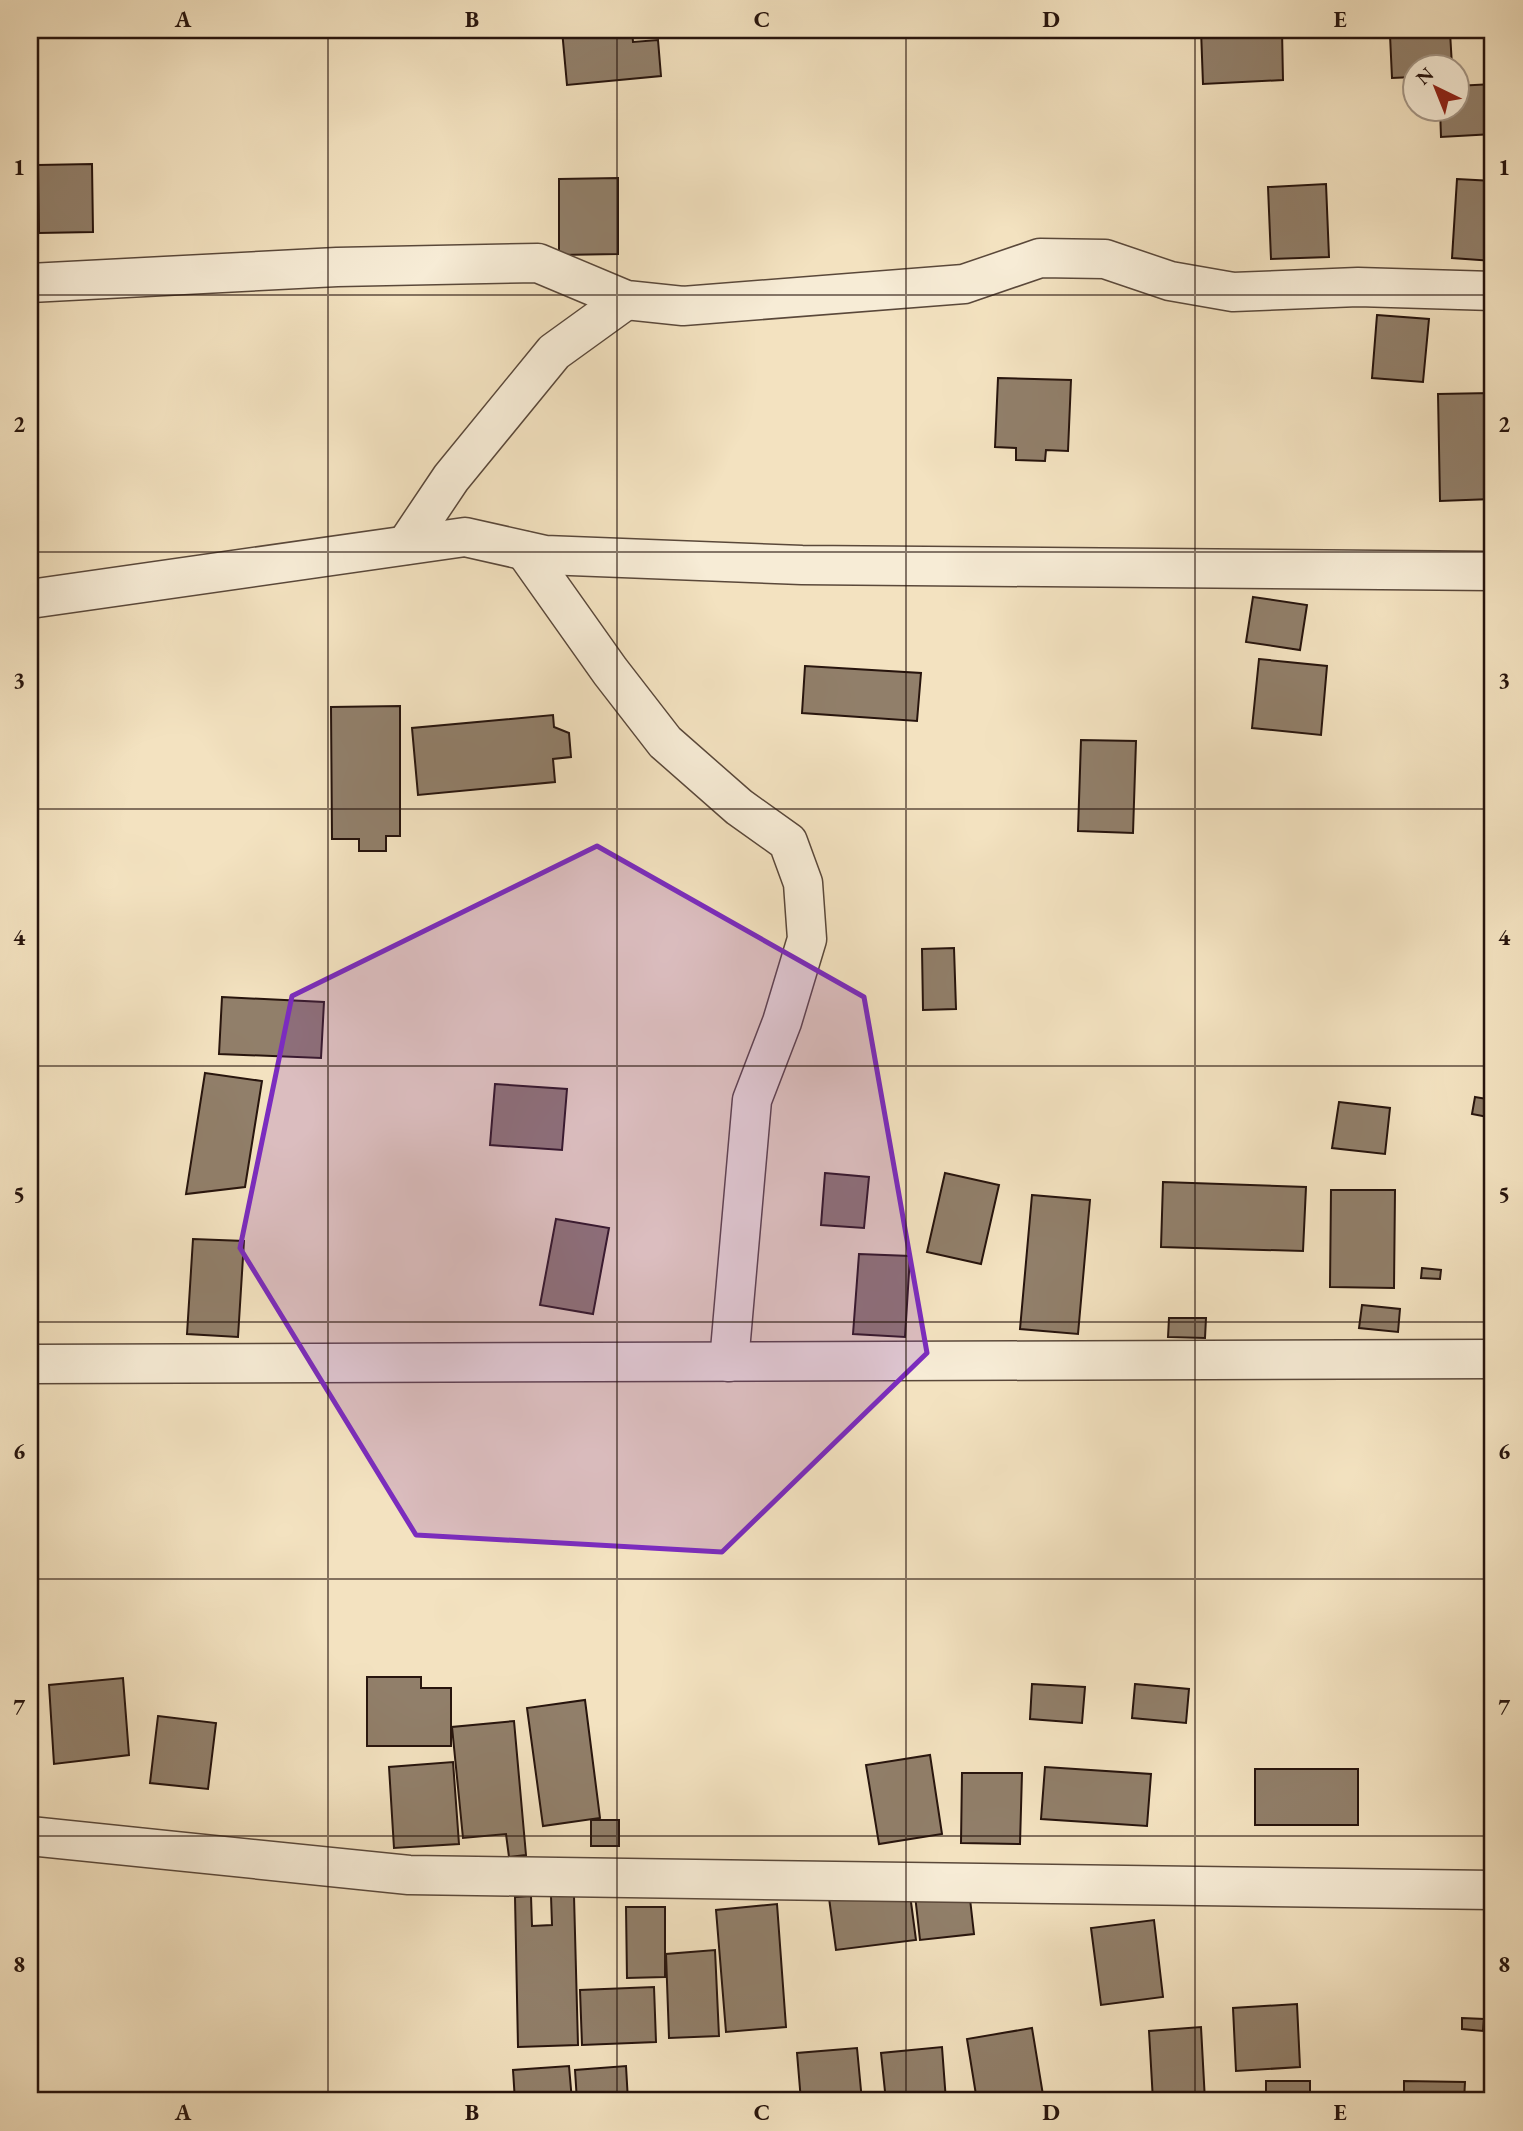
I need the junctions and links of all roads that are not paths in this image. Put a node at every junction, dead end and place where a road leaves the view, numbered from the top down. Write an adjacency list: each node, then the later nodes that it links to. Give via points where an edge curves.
1 (30, 284): 3 (street, via 337,267 538,263)
2 (1493, 291): 3 (street, via 1359,287 1233,292 1170,281 1105,259 1040,258 964,284 683,306)
3 (626, 300): 4 (street, via 554,352 451,478)
4 (406, 545): 5 (street, via 465,537); 7 (street)
5 (525, 551): 6 (street, via 802,565); 9 (street, via 664,743 788,842 803,883 807,939 752,1100)
6 (1493, 572)
7 (30, 599)
8 (1493, 1359): 9 (street)
9 (729, 1362): 10 (street)
10 (30, 1364)
11 (30, 1836): 12 (street, via 409,1875)
12 (1493, 1890)

